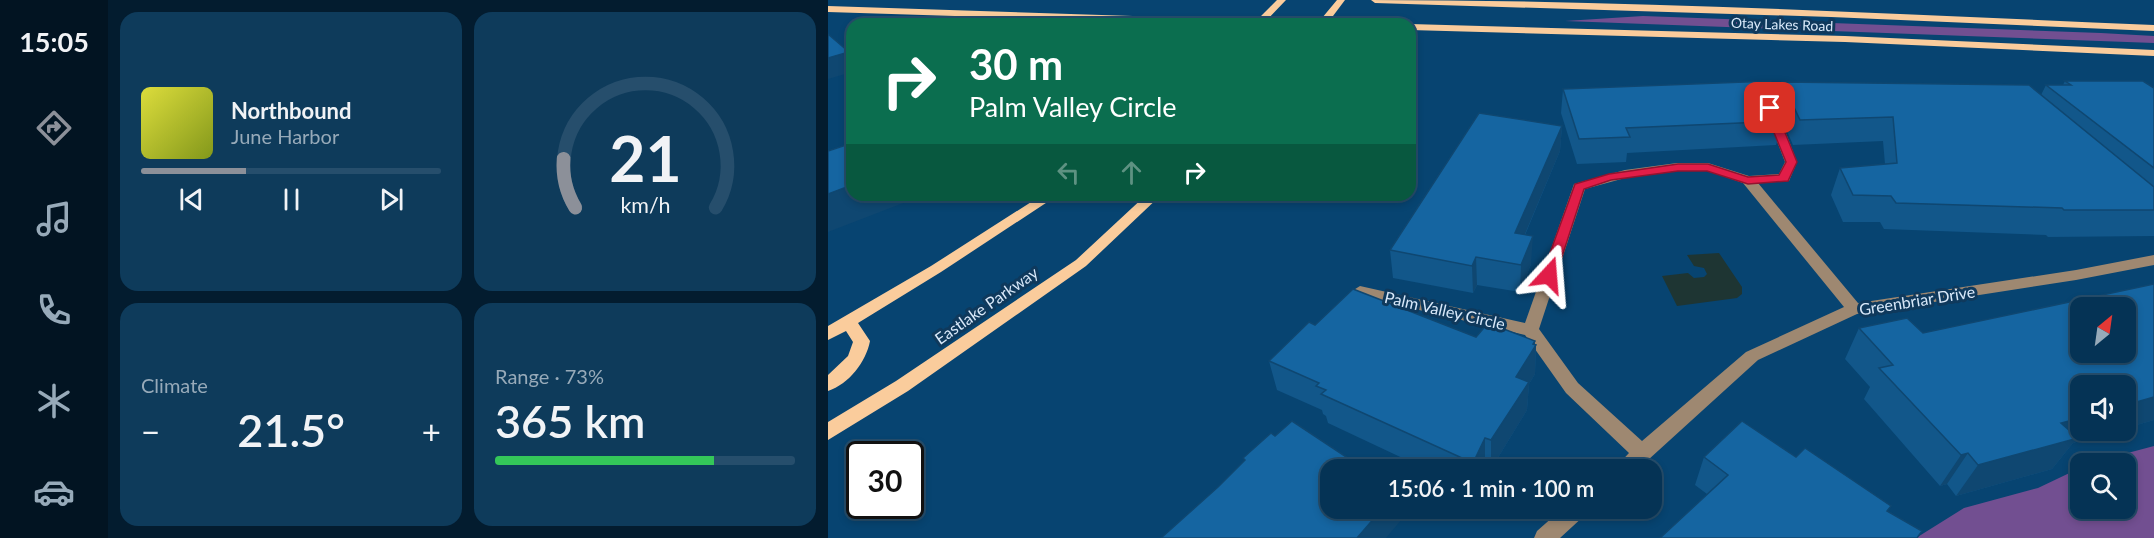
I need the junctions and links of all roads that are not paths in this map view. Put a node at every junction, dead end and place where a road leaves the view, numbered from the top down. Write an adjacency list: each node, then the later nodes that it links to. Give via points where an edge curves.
1 (1282, 0): 6 (main road)
2 (1341, 0): 7 (main road)
3 (1375, 0): 9 (main road, Otay Lakes Road)
4 (828, 9): 5 (main road)
5 (1086, 18)
6 (1264, 18)
7 (1327, 18)
8 (1416, 27): 10 (main road, Otay Lakes Road)
9 (2154, 28)
10 (2154, 53)
11 (1770, 108): 12 (street, via 1791,162 1784,178)
12 (1748, 180): 17 (street); 19 (street, via 1708,167 1678,168 1609,177 1579,187)
13 (1041, 201): 18 (main road)
14 (1147, 201): 22 (main road, Eastlake Parkway, via 1081,262 902,386)
15 (2154, 260): 17 (street, Greenbriar Drive)
16 (1360, 291): 19 (street, Palm Valley Circle)
17 (1854, 309): 23 (street, Greenbriar Drive, via 1752,356)
18 (848, 322): 20 (main road); 21 (main road, via 862,341 860,354)
19 (1531, 330): 23 (street, via 1572,388)
20 (828, 334)
21 (828, 384)
22 (828, 432)
23 (1642, 453): 24 (street, Greenbriar Drive)
24 (1635, 459)
25 (1566, 519): 26 (street)
26 (1545, 538)

